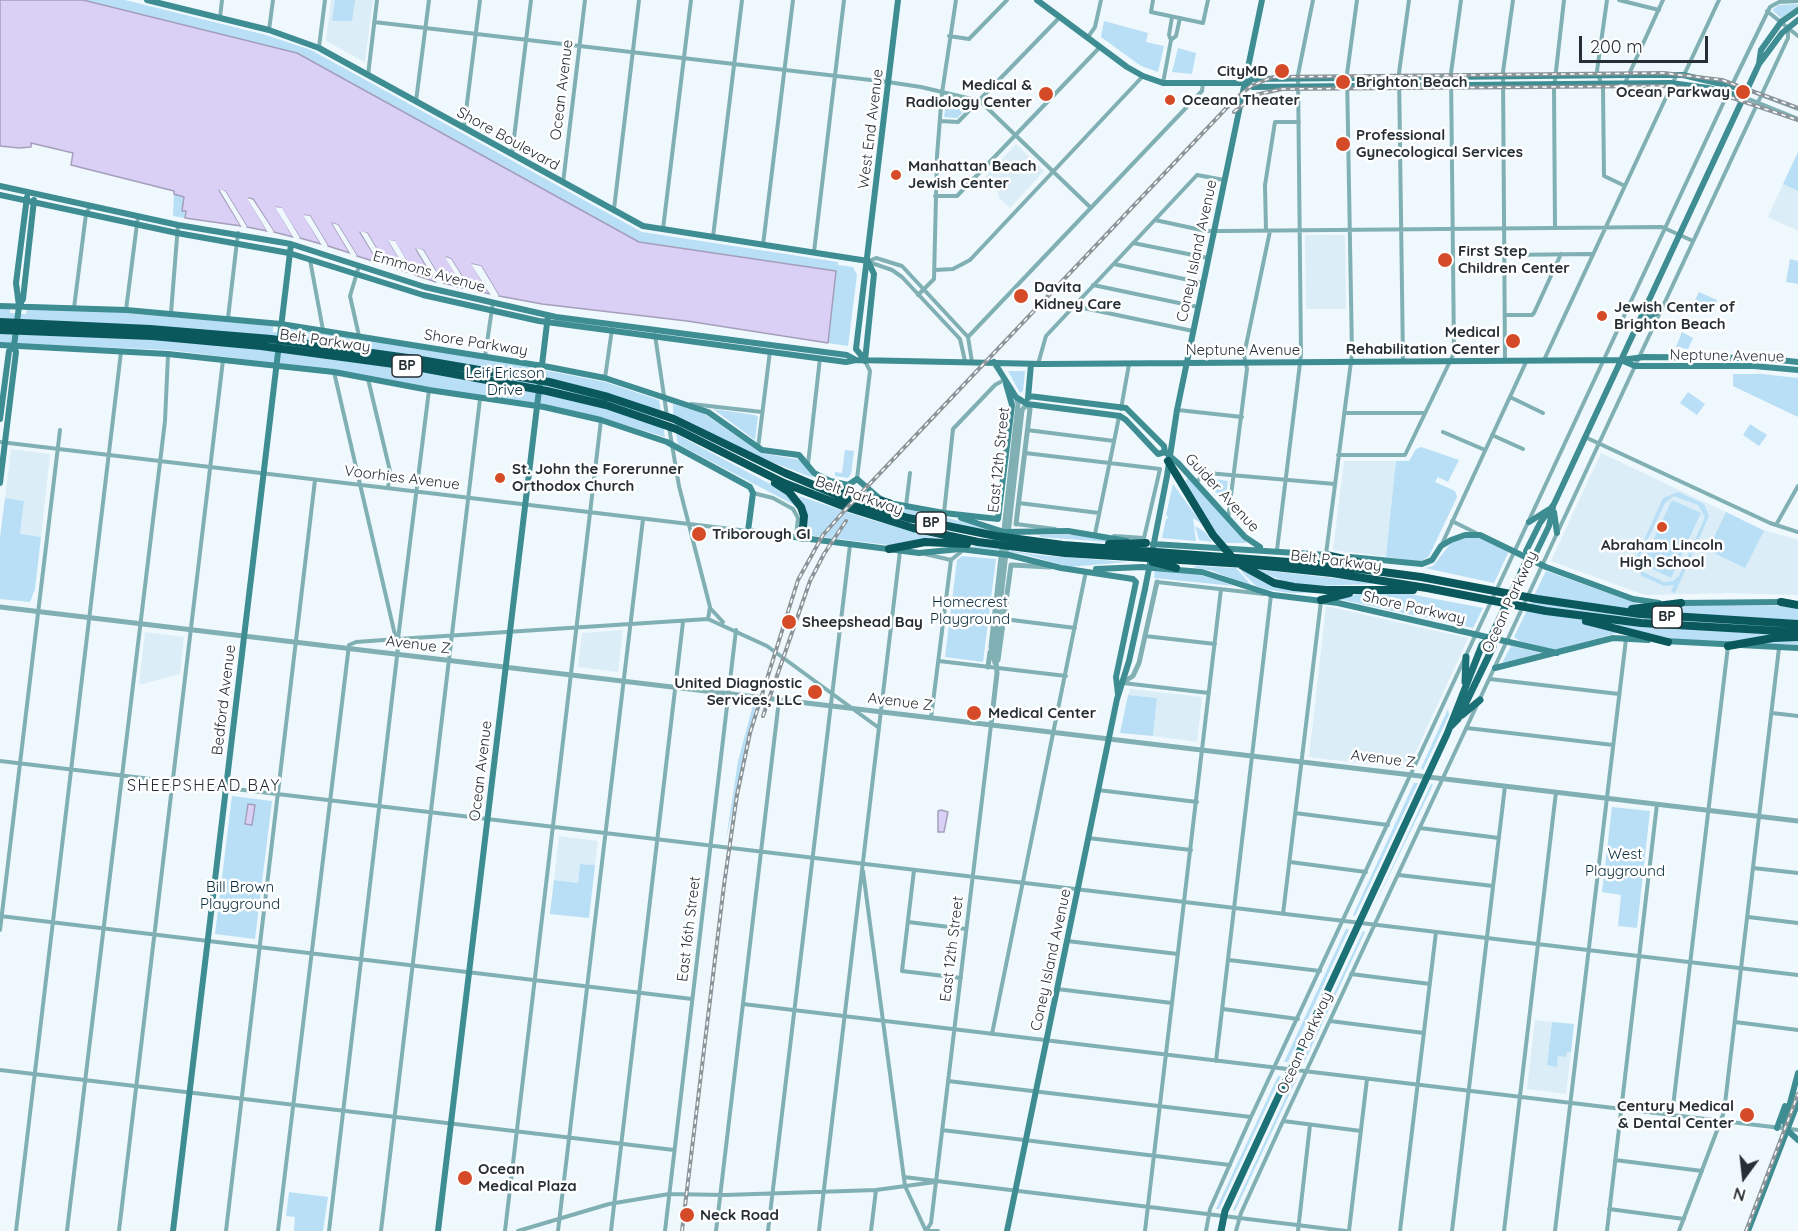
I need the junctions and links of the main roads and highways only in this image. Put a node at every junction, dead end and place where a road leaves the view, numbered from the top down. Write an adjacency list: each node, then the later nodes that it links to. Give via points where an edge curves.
1 (147, 0): 5 (main road, Shore Boulevard)
2 (898, 0): 21 (main road, West End Avenue)
3 (1037, 0): 6 (main road)
4 (1262, 0): 11 (main road, Coney Island Avenue)
5 (169, 3): 21 (main road, Shore Boulevard, via 319,48 643,226)
6 (1046, 3): 11 (main road, via 1087,38 1143,76 1163,82)
7 (1798, 10): 9 (main road, Ocean Parkway, via 1781,22 1761,50)
8 (1798, 20): 9 (main road, Ocean Parkway)
9 (1759, 64): 12 (main road, Ocean Parkway)
10 (1348, 82): 11 (main road, via 1253,87); 12 (main road, via 1680,75); 13 (main road, via 1400,86 1671,83)
11 (1244, 83): 38 (main road, Coney Island Avenue)
12 (1747, 90): 13 (main road, Ocean Parkway)
13 (1743, 97): 28 (main road, Ocean Parkway)
14 (0, 186): 15 (main road, Emmons Avenue)
15 (31, 193): 17 (main road); 18 (main road); 19 (main road, Emmons Avenue, via 178,225)
16 (0, 195): 17 (main road, Emmons Avenue)
17 (26, 200): 18 (main road, Emmons Avenue); 22 (main road)
18 (34, 202): 20 (main road, Emmons Avenue); 25 (main road)
19 (291, 244): 20 (main road, Bedford Avenue); 27 (main road, Emmons Avenue, via 425,287)
20 (289, 253): 27 (main road, Emmons Avenue, via 423,295); 29 (main road, Bedford Avenue)
21 (868, 261): 36 (main road, via 874,274)
22 (16, 283): 24 (main road); 25 (main road)
23 (0, 306): 24 (main road, Shore Parkway)
24 (9, 306): 25 (main road, Shore Parkway)
25 (19, 306): 29 (main road, Shore Parkway, via 171,312); 32 (main road)
26 (1660, 310): 28 (main road)
27 (547, 318): 33 (main road, Emmons Avenue); 41 (main road, Ocean Avenue)
28 (1639, 322): 35 (main road, Ocean Parkway)
29 (281, 324): 41 (main road, Shore Parkway); 42 (main road, Bedford Avenue)
30 (2, 326): 45 (highway, Belt Parkway / BP, via 271,343)
31 (0, 345): 32 (main road)
32 (14, 346): 42 (main road, via 168,354); 49 (main road, via 9,351); 50 (main road)
33 (770, 348): 34 (main road, Emmons Avenue, via 846,362); 34 (main road, Emmons Avenue, via 847,355)
34 (856, 360): 36 (main road, Emmons Avenue)
35 (1621, 360): 38 (main road, Neptune Avenue); 39 (main road, Neptune Avenue, via 1761,358); 43 (main road, Neptune Avenue, via 1635,366 1761,366); 58 (main road, Ocean Parkway)
36 (865, 361): 37 (main road, Neptune Avenue)
37 (994, 362): 40 (main road, Neptune Avenue); 44 (main road)
38 (1187, 362): 40 (main road, Neptune Avenue); 51 (main road, Coney Island Avenue)
39 (1798, 362)
40 (1035, 364): 46 (main road, East 12th Street)
41 (542, 365): 48 (main road, Ocean Avenue); 55 (main road, Shore Parkway, via 605,378 688,404 725,423 758,448 799,455 820,478)
42 (276, 366): 48 (main road); 104 (main road, Bedford Avenue)
43 (1798, 370)
44 (1005, 382): 47 (main road); 59 (main road, East 12th Street, via 1012,405 998,519)
45 (548, 386): 52 (highway, Belt Parkway / BP, via 662,423); 53 (highway, Belt Parkway / BP, via 661,413)
46 (1029, 396): 47 (main road, East 12th Street); 51 (main road, Guider Avenue, via 1122,406 1164,446)
47 (1026, 404): 51 (main road, Guider Avenue, via 1120,416 1158,454)
48 (537, 406): 62 (main road, Voorhies Avenue, via 601,420 672,445 753,491 748,531); 105 (main road, Ocean Avenue)
49 (0, 419)
50 (3, 443): 54 (main road)
51 (1167, 456): 67 (main road, Guider Avenue, via 1197,482 1248,540); 75 (highway, via 1213,535 1233,558 1252,571 1274,583 1294,587); 94 (main road, Coney Island Avenue, via 1159,521)
52 (754, 468): 62 (highway, via 796,498 804,516); 64 (highway, Belt Parkway / BP, via 858,512)
53 (785, 473): 56 (highway); 65 (highway, Belt Parkway / BP, via 849,500 908,518 996,536)
54 (0, 483)
55 (848, 484): 56 (highway); 57 (main road, via 857,479)
56 (836, 489): 57 (highway)
57 (889, 503): 59 (main road)
58 (1553, 507): 60 (main road); 61 (main road); 69 (main road, Ocean Parkway, via 1526,551); 69 (main road, Ocean Parkway, via 1535,555)
59 (944, 513): 63 (main road, via 1004,532 1068,531)
60 (1529, 522)
61 (1557, 533)
62 (799, 538): 66 (main road, Shore Parkway)
63 (1145, 541): 65 (highway); 67 (main road)
64 (978, 543): 66 (highway, via 926,542); 70 (highway, Belt Parkway / BP)
65 (1076, 546): 73 (highway, Belt Parkway / BP, via 1265,558)
66 (889, 549): 72 (main road, Shore Parkway, via 919,553 969,550)
67 (1263, 549): 68 (main road)
68 (1326, 555): 69 (main road, via 1422,564 1432,560 1441,546 1465,535 1480,535); 73 (highway)
69 (1528, 558): 80 (main road, via 1633,599); 85 (main road, Ocean Parkway)
70 (1146, 559): 71 (highway); 76 (highway, Belt Parkway / BP, via 1332,573)
71 (1176, 568): 72 (main road, Shore Parkway); 77 (main road, Shore Parkway, via 1208,573 1273,595)
72 (1087, 571): 74 (main road, Shore Parkway)
73 (1421, 577): 79 (highway, Belt Parkway / BP)
74 (1136, 580): 94 (main road, Coney Island Avenue, via 1116,676)
75 (1364, 590): 76 (highway, via 1389,588); 77 (highway)
76 (1456, 594): 82 (highway, Belt Parkway / BP)
77 (1321, 600): 85 (main road, Shore Parkway)
78 (1781, 602): 80 (main road); 81 (highway)
79 (1559, 603): 80 (highway, via 1635,609); 83 (highway, Belt Parkway / BP, via 1671,618)
80 (1681, 603)
81 (1798, 604)
82 (1546, 611): 84 (highway, Belt Parkway / BP, via 1673,626); 87 (highway)
83 (1798, 624)
84 (1798, 632)
85 (1491, 637): 90 (main road, Shore Parkway); 93 (main road, Ocean Parkway, via 1482,645); 96 (main road, Ocean Parkway, via 1493,647)
86 (1798, 637): 88 (highway)
87 (1668, 642): 88 (main road, Shore Parkway); 90 (main road, Shore Parkway, via 1613,638)
88 (1728, 646): 89 (main road, Shore Parkway)
89 (1798, 648)
90 (1557, 653): 92 (main road)
91 (1466, 657): 93 (main road)
92 (1495, 668)
93 (1465, 687): 97 (main road, Ocean Parkway)
94 (1118, 694): 106 (main road, Coney Island Avenue)
95 (1480, 700): 96 (main road)
96 (1458, 719): 97 (main road, Ocean Parkway)
97 (1451, 726): 107 (main road, Ocean Parkway, via 1223,1216)
98 (1798, 1074): 99 (main road)
99 (1791, 1095): 101 (main road); 102 (main road)
100 (1798, 1102): 102 (main road)
101 (1777, 1128)
102 (1786, 1129): 103 (main road); 108 (main road)
103 (1798, 1140)
104 (172, 1231)
105 (438, 1231)
106 (1007, 1231)
107 (1221, 1231)
108 (1748, 1231)

